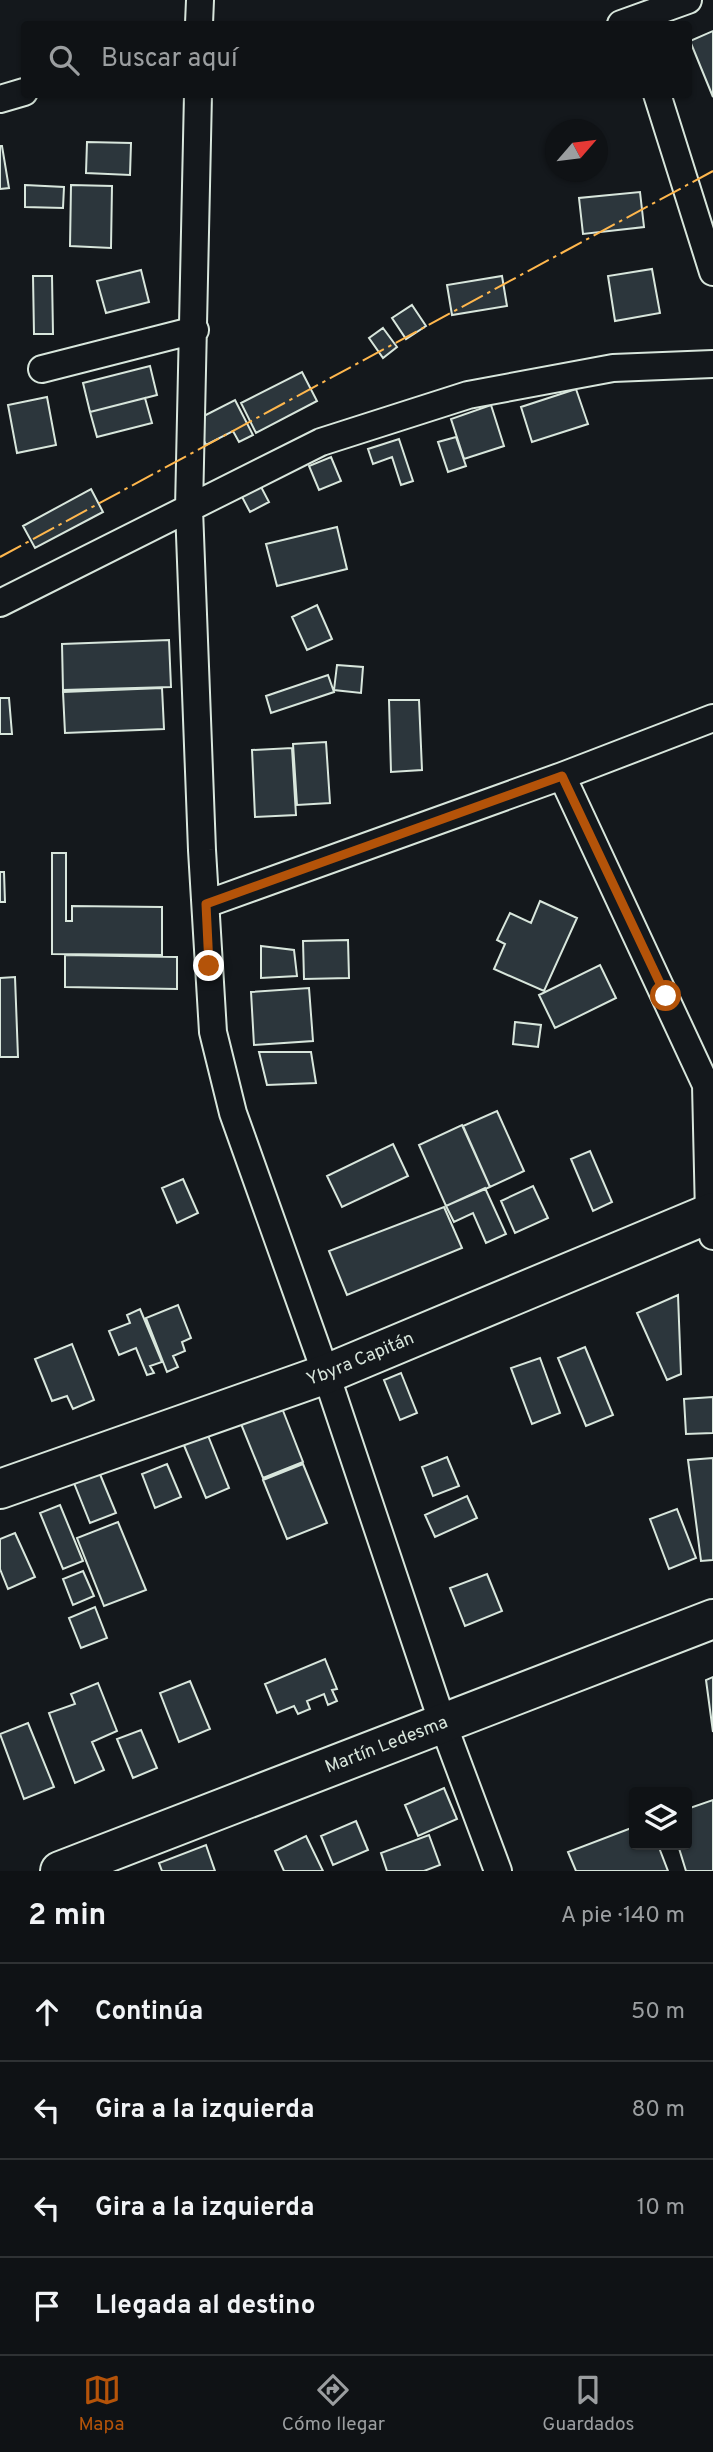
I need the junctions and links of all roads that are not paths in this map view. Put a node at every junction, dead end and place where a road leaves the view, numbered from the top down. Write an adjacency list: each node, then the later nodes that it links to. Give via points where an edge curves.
1 (688, 0): 2 (street)
2 (635, 21)
3 (21, 93): 6 (street)
4 (198, 98): 8 (street)
5 (658, 98): 7 (street)
6 (0, 99)
7 (713, 272)
8 (195, 330): 10 (street); 11 (street)
9 (713, 365): 11 (street, via 613,368 468,395 321,442)
10 (42, 369)
11 (189, 509): 12 (street); 15 (street)
12 (0, 603)
13 (713, 718): 14 (street)
14 (562, 776): 15 (street); 16 (street, via 706,1084)
15 (206, 904): 17 (street, via 213,1032 230,1099)
16 (712, 1221): 17 (street, Ybyra Capitán)
17 (326, 1374): 18 (street, Ybyra Capitán); 20 (street)
18 (0, 1489)
19 (713, 1619): 20 (street, Martín Ledesma)
20 (443, 1724): 21 (street, Martín Ledesma); 22 (street)
21 (60, 1871)
22 (498, 1871)

